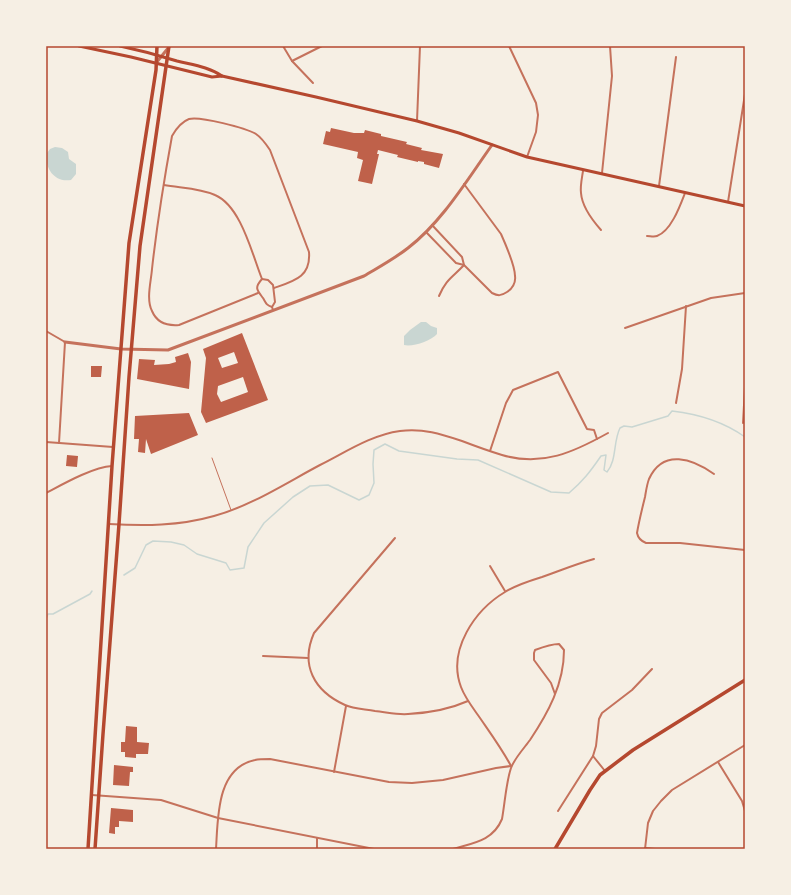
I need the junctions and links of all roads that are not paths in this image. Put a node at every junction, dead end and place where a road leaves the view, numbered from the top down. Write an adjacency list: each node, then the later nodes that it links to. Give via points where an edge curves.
1 (79, 46): 15 (main road)
2 (120, 46): 10 (main road)
3 (158, 46): 10 (main road)
4 (283, 46): 14 (street)
5 (322, 46): 14 (street)
6 (420, 46): 20 (street)
7 (509, 46): 22 (street, via 536,104 538,115 536,132)
8 (610, 46): 24 (street, via 612,76)
9 (169, 47): 11 (street); 13 (main road)
10 (157, 54): 11 (main road); 15 (main road)
11 (162, 56): 13 (main road); 15 (street)
12 (676, 56): 27 (street)
13 (168, 58): 16 (main road); 17 (main road, via 214,70)
14 (292, 61): 18 (street)
15 (156, 63): 16 (main road); 46 (main road, via 129,243)
16 (167, 66): 17 (main road, via 212,77); 47 (main road, via 140,246)
17 (222, 76): 20 (main road)
18 (314, 83)
19 (745, 94): 29 (street)
20 (417, 121): 21 (main road)
21 (492, 146): 22 (main road); 25 (street)
22 (527, 157): 23 (main road)
23 (583, 171): 24 (main road); 32 (street, via 582,199)
24 (601, 174): 27 (main road)
25 (464, 184): 31 (street); 35 (street, via 501,234 516,275 515,282 508,292 497,296)
26 (164, 185): 36 (street, via 211,193 228,202 236,213); 37 (street, via 172,136 181,124 189,119 227,125 260,137 270,150 310,252 305,273); 38 (street, via 158,212 150,293 154,316 168,326 179,325)
27 (659, 187): 28 (main road)
28 (685, 193): 29 (main road); 34 (street, via 668,228 656,236)
29 (728, 203): 30 (main road)
30 (745, 206)
31 (432, 225): 33 (street); 35 (street, via 462,257)
32 (601, 230)
33 (426, 232): 35 (street, via 456,263); 42 (street, via 409,248 364,276)
34 (647, 236)
35 (464, 265): 40 (street, via 449,279)
36 (262, 279): 37 (street, via 270,282); 38 (street, via 257,286)
37 (274, 288): 42 (street)
38 (258, 294): 42 (street)
39 (745, 294): 41 (street, via 711,298)
40 (439, 296)
41 (686, 306): 43 (street); 49 (street, via 682,369)
42 (273, 308): 47 (street, via 168,350)
43 (625, 328)
44 (46, 331): 45 (street)
45 (65, 342): 46 (street); 54 (street)
46 (121, 349): 47 (street); 55 (main road)
47 (131, 350): 63 (main road)
48 (745, 387): 50 (street)
49 (676, 402)
50 (743, 423)
51 (608, 433): 52 (street)
52 (597, 439): 56 (street, via 576,450 542,459 516,458); 56 (street, via 594,430 587,429 558,372 510,393)
53 (46, 442): 54 (street)
54 (59, 443): 55 (street)
55 (114, 447): 58 (main road)
56 (490, 451): 61 (street, via 439,433 420,430 390,433 364,442)
57 (212, 458): 61 (lane)
58 (112, 466): 60 (street, via 91,472); 62 (main road)
59 (714, 474): 65 (street, via 696,462 674,458 662,463 655,469 648,482 638,536 646,543 680,543)
60 (46, 493)
61 (231, 510): 63 (street, via 216,516 165,525)
62 (109, 524): 63 (street); 82 (main road)
63 (119, 524): 83 (main road)
64 (395, 538): 70 (street, via 314,633)
65 (745, 550)
66 (594, 559): 68 (street)
67 (490, 566): 68 (street)
68 (505, 591): 74 (street, via 477,616 461,644 457,659 458,674)
69 (263, 656): 70 (street)
70 (308, 658): 75 (street, via 319,687)
71 (652, 669): 77 (street, via 632,690 602,713)
72 (745, 680): 80 (main road, via 633,750)
73 (555, 694): 73 (street, via 564,655 564,650 559,644 535,650 533,657 551,683); 79 (street, via 542,722)
74 (468, 701): 75 (street, via 429,712 408,714); 79 (street)
75 (346, 706): 81 (street)
76 (745, 745): 78 (street)
77 (593, 756): 80 (street); 84 (street)
78 (718, 762): 85 (street, via 742,801); 88 (street, via 672,790 661,801 648,823)
79 (511, 766): 81 (street, via 443,780 412,783 389,782); 94 (street, via 499,826 492,835)
80 (605, 771): 95 (main road, via 590,790)
81 (334, 772): 86 (street, via 270,759 254,760 242,766 229,778 224,788)
82 (92, 795): 83 (street); 89 (main road)
83 (98, 796): 86 (street, via 162,800); 90 (main road)
84 (558, 811)
85 (745, 811)
86 (218, 818): 87 (street); 91 (street)
87 (317, 838): 92 (street); 93 (street)
88 (645, 848): 96 (street)
89 (88, 849)
90 (96, 849)
91 (216, 849)
92 (317, 849)
93 (374, 849)
94 (453, 849)
95 (555, 849)
96 (655, 849)

